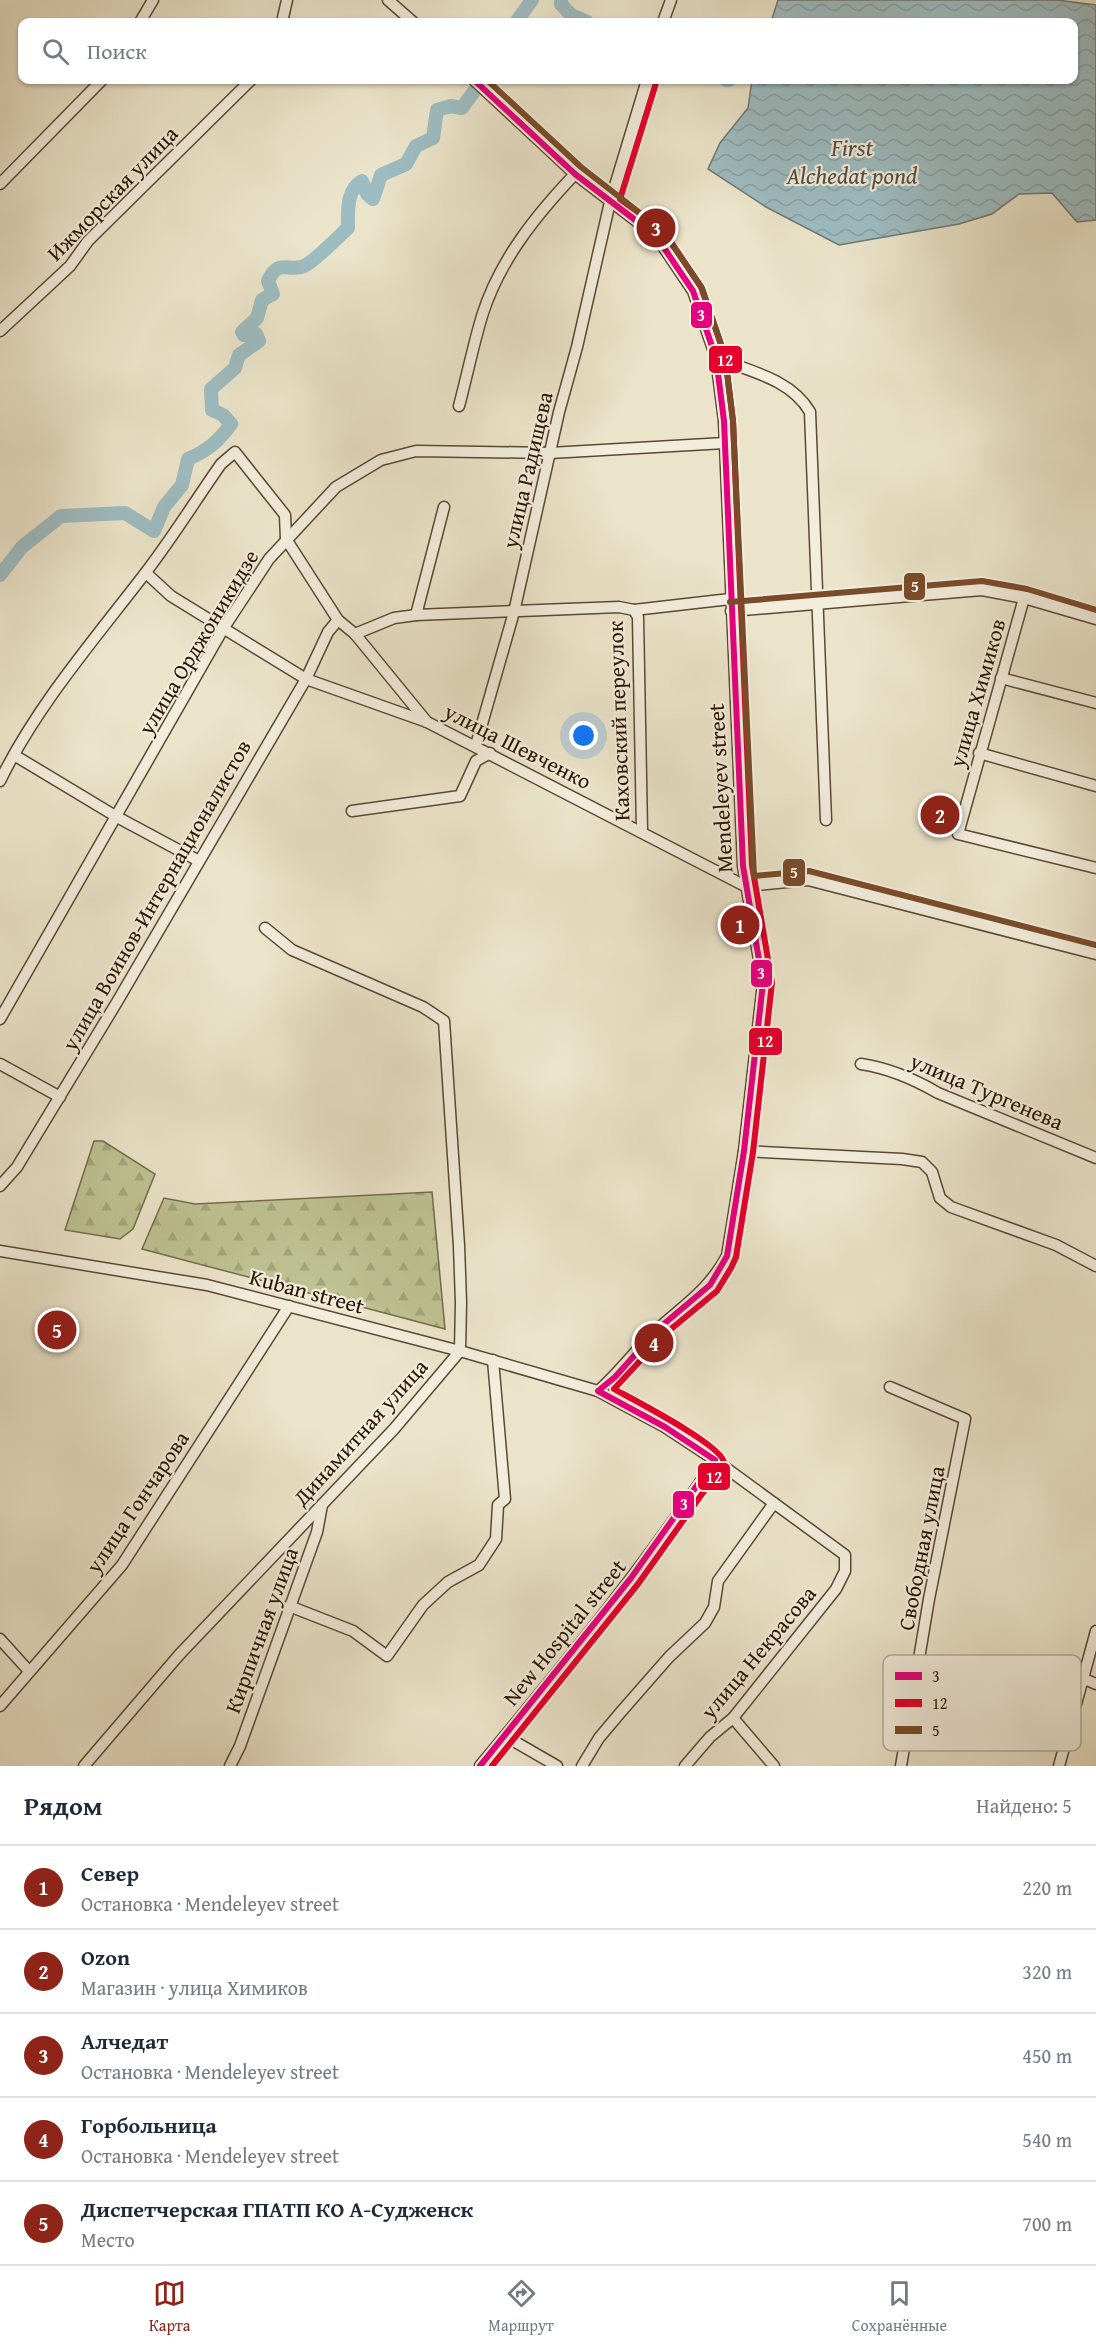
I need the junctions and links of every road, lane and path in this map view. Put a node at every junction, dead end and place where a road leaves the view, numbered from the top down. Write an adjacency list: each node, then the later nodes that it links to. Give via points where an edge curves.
1 (153, 0): 5 (street)
2 (287, 0): 6 (street)
3 (388, 0): 7 (street)
4 (671, 0): 8 (street)
5 (142, 18)
6 (283, 18)
7 (408, 18)
8 (664, 18)
9 (98, 84): 14 (street)
10 (246, 84): 16 (street, Ижморская улица, via 88,241 70,266)
11 (478, 84): 13 (street, Mendeleyev street)
12 (646, 84): 15 (street, улица Радищева)
13 (575, 174): 15 (street, Mendeleyev street); 18 (street, via 541,210 505,263 483,314)
14 (0, 184)
15 (610, 202): 17 (street, Mendeleyev street, via 656,236 693,291); 20 (street, улица Радищева)
16 (0, 331)
17 (716, 358): 19 (street, Mendeleyev street); 26 (street, via 783,384 801,397 810,412)
18 (459, 406)
19 (725, 443): 20 (street, улица Орджоникидзе); 25 (street, Mendeleyev street)
20 (550, 453): 22 (street, улица Орджоникидзе, via 417,451 381,460 336,487); 29 (street, улица Радищева)
21 (444, 507): 30 (street)
22 (286, 539): 23 (street, улица Шевченко, via 285,516 235,452 221,464); 32 (street, улица Шевченко); 33 (street, улица Орджоникидзе)
23 (146, 573): 33 (street, via 171,596); 42 (street, via 81,656)
24 (1024, 598): 26 (street, via 982,590); 31 (street); 36 (street, улица Химиков)
25 (730, 599): 27 (street); 28 (street, Mendeleyev street)
26 (817, 603): 28 (street); 47 (street)
27 (634, 610): 29 (street, via 619,607); 48 (street, Каховский переулок, via 638,617)
28 (731, 611): 51 (street, Mendeleyev street)
29 (514, 612): 30 (street); 39 (street, улица Радищева)
30 (417, 615): 34 (street, via 394,618)
31 (1096, 619)
32 (338, 620): 34 (street, улица Шевченко); 35 (street, улица Воинов-Интернационалистов)
33 (223, 629): 35 (street); 46 (street, улица Орджоникидзе)
34 (356, 634): 38 (street, улица Шевченко)
35 (306, 678): 38 (street); 49 (street, улица Воинов-Интернационалистов)
36 (1001, 678): 37 (street); 41 (street, улица Химиков)
37 (1096, 703)
38 (427, 722): 39 (street, улица Шевченко)
39 (476, 745): 40 (street, улица Шевченко)
40 (490, 753): 45 (street, via 476,761 460,796); 48 (street, улица Шевченко)
41 (979, 753): 44 (street); 50 (street, улица Химиков, via 958,834)
42 (14, 755): 43 (street); 46 (street)
43 (0, 781)
44 (1096, 786)
45 (352, 811)
46 (117, 817): 49 (street); 54 (street, улица Орджоникидзе)
47 (826, 820)
48 (642, 831): 51 (street, улица Шевченко)
49 (199, 861): 57 (street, улица Воинов-Интернационалистов)
50 (1096, 868)
51 (745, 886): 53 (street, via 808,880); 58 (street, Mendeleyev street, via 763,983)
52 (265, 928): 64 (street, Динамитная улица, via 292,950 423,1006 444,1021 461,1294)
53 (1096, 954)
54 (0, 1019)
55 (0, 1064): 57 (street)
56 (861, 1064): 59 (street, улица Тургенева, via 923,1084)
57 (60, 1097): 60 (street, улица Воинов-Интернационалистов, via 17,1167)
58 (744, 1151): 62 (street, via 922,1162 932,1172 940,1198 951,1208 1056,1245); 67 (street, Mendeleyev street, via 723,1263 710,1284 659,1328 615,1377)
59 (1096, 1158)
60 (0, 1186)
61 (0, 1251): 63 (street, Kuban street, via 207,1285)
62 (1096, 1266)
63 (289, 1306): 64 (street, Kuban street); 76 (street, улица Гончарова, via 143,1536 66,1633)
64 (460, 1351): 65 (street, Kuban street); 70 (street, Динамитная улица, via 394,1429)
65 (493, 1360): 67 (street, Kuban street); 72 (street, via 505,1498 498,1505 496,1539 479,1565 448,1582 423,1605 387,1656 353,1631)
66 (890, 1386): 75 (street, Свободная улица, via 965,1419)
67 (598, 1390): 68 (street, Kuban street)
68 (715, 1460): 69 (street, Kuban street); 82 (street, New Hospital street, via 664,1537)
69 (774, 1503): 71 (street, Kuban street); 89 (street, via 718,1581 714,1607 705,1623 669,1657 599,1738)
70 (322, 1504): 72 (street, Кирпичная улица, via 317,1532); 85 (street, Динамитная улица, via 179,1655)
71 (845, 1555): 81 (street, улица Некрасова, via 845,1570 836,1589)
72 (289, 1606): 86 (street, Кирпичная улица)
73 (1096, 1631): 77 (street)
74 (0, 1639): 76 (street)
75 (920, 1655)
76 (28, 1670): 80 (street, улица Гончарова)
77 (1084, 1679): 78 (street); 79 (street)
78 (1096, 1683)
79 (1081, 1689)
80 (0, 1706)
81 (733, 1718): 90 (street, улица Некрасова); 91 (street)
82 (505, 1736): 87 (street, New Hospital street); 88 (street)
83 (904, 1751): 92 (street, Свободная улица)
84 (1063, 1751): 93 (street)
85 (84, 1766)
86 (230, 1766)
87 (480, 1766)
88 (557, 1766)
89 (582, 1766)
90 (685, 1766)
91 (774, 1766)
92 (901, 1766)
93 (1059, 1766)

